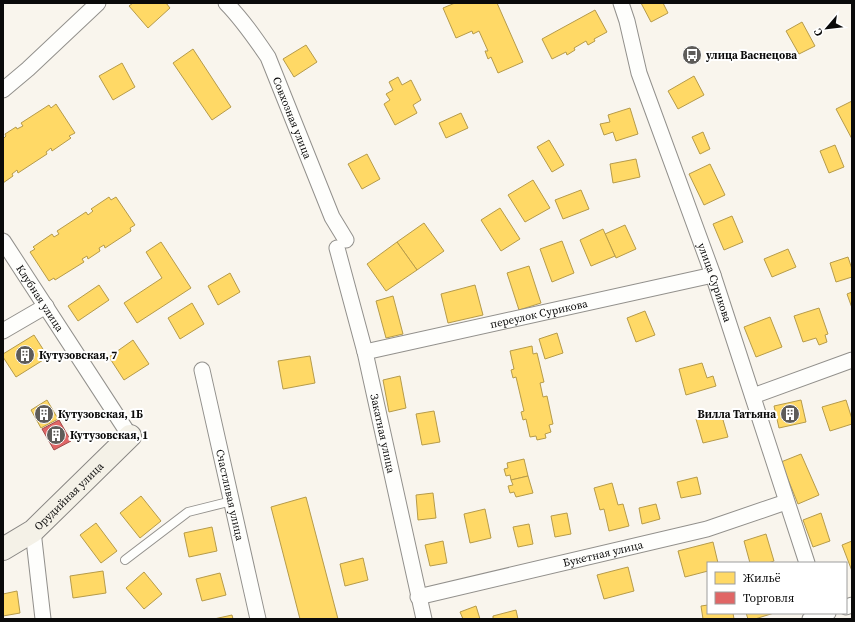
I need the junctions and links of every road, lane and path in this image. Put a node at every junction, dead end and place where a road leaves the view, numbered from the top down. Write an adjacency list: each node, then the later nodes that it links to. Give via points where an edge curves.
1 (98, 3): 4 (street)
2 (226, 3): 6 (street, Совхозная улица, via 255,37 268,57)
3 (621, 3): 7 (street, улица Сурикова, via 639,73)
4 (3, 90)
5 (3, 242): 8 (street, Клубная улица)
6 (342, 244): 10 (street, Закатная улица)
7 (713, 275): 10 (street, переулок Сурикова); 13 (street, улица Сурикова)
8 (46, 306): 9 (street); 14 (street, Клубная улица)
9 (3, 331)
10 (365, 352): 21 (street, Закатная улица)
11 (852, 360): 13 (street)
12 (202, 370): 15 (street, Счастливая улица)
13 (753, 396): 16 (street, улица Сурикова)
14 (130, 436): 17 (street, Орудийная улица)
15 (232, 501): 19 (lane, via 188,512); 23 (street, Счастливая улица)
16 (786, 502): 20 (street, улица Сурикова); 21 (street, Букетная улица, via 707,529)
17 (33, 531): 18 (street, Орудийная улица); 22 (street)
18 (3, 549)
19 (125, 560)
20 (807, 562)
21 (418, 597): 24 (street, Закатная улица)
22 (43, 619)
23 (258, 619)
24 (424, 619)

